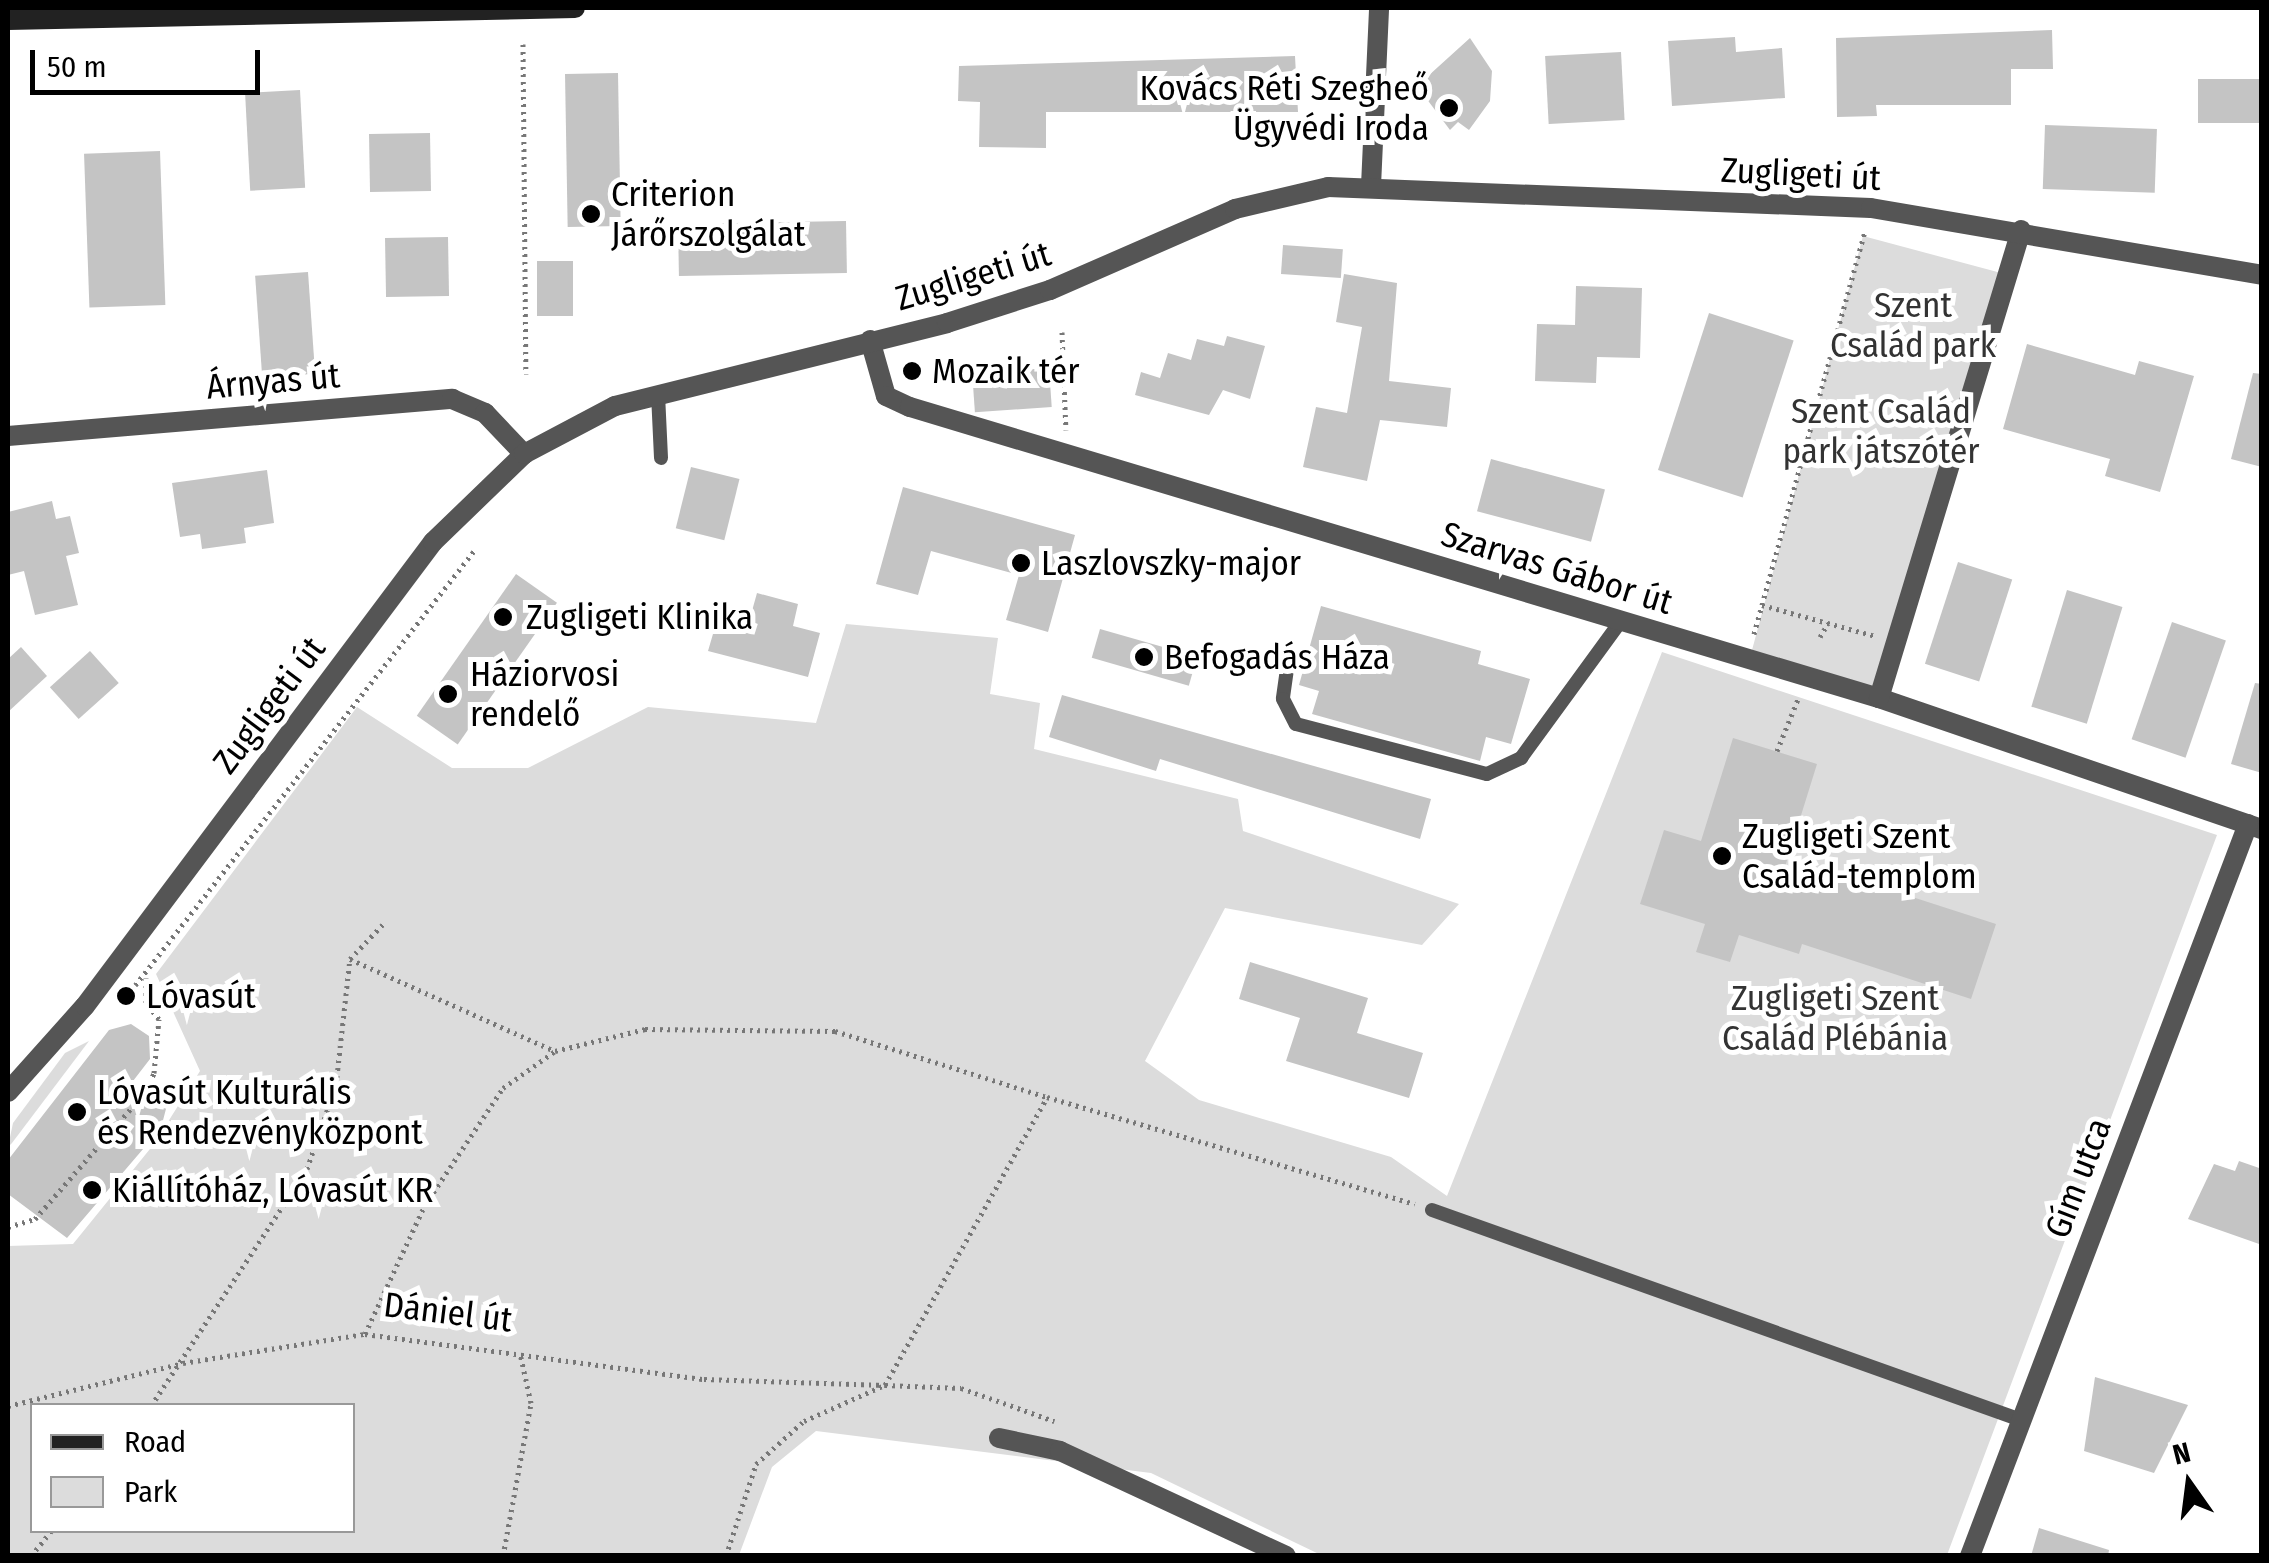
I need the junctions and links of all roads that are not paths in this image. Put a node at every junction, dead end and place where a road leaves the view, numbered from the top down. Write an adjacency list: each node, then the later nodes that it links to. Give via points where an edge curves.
1 (575, 8): 3 (main road)
2 (1378, 8): 5 (street)
3 (128, 12): 4 (main road)
4 (8, 20)
5 (1371, 186): 6 (street, Zugligeti út, via 1871,208); 8 (street, Zugligeti út, via 1284,193 1050,290)
6 (2021, 230): 7 (street, Zugligeti út); 15 (street)
7 (2262, 275)
8 (870, 340): 9 (street, Zugligeti út); 13 (street, Szarvas Gábor út, via 886,396 1068,458)
9 (658, 394): 11 (street, Zugligeti út, via 594,413); 12 (lane)
10 (8, 436): 11 (street, Árnyas út, via 452,399 486,413)
11 (524, 454): 17 (street, Zugligeti út, via 433,542 85,1006)
12 (661, 458)
13 (1620, 621): 14 (lane, via 1521,758 1488,774 1296,724 1283,698); 15 (street, Szarvas Gábor út)
14 (1286, 669)
15 (1879, 698): 16 (street, Szarvas Gábor út)
16 (2255, 826): 19 (street, Gím utca)
17 (8, 1092)
18 (1432, 1210): 19 (lane)
19 (2021, 1420): 22 (street, Gím utca)
20 (999, 1438): 21 (street, via 1076,1458)
21 (1286, 1556)
22 (1970, 1556)

